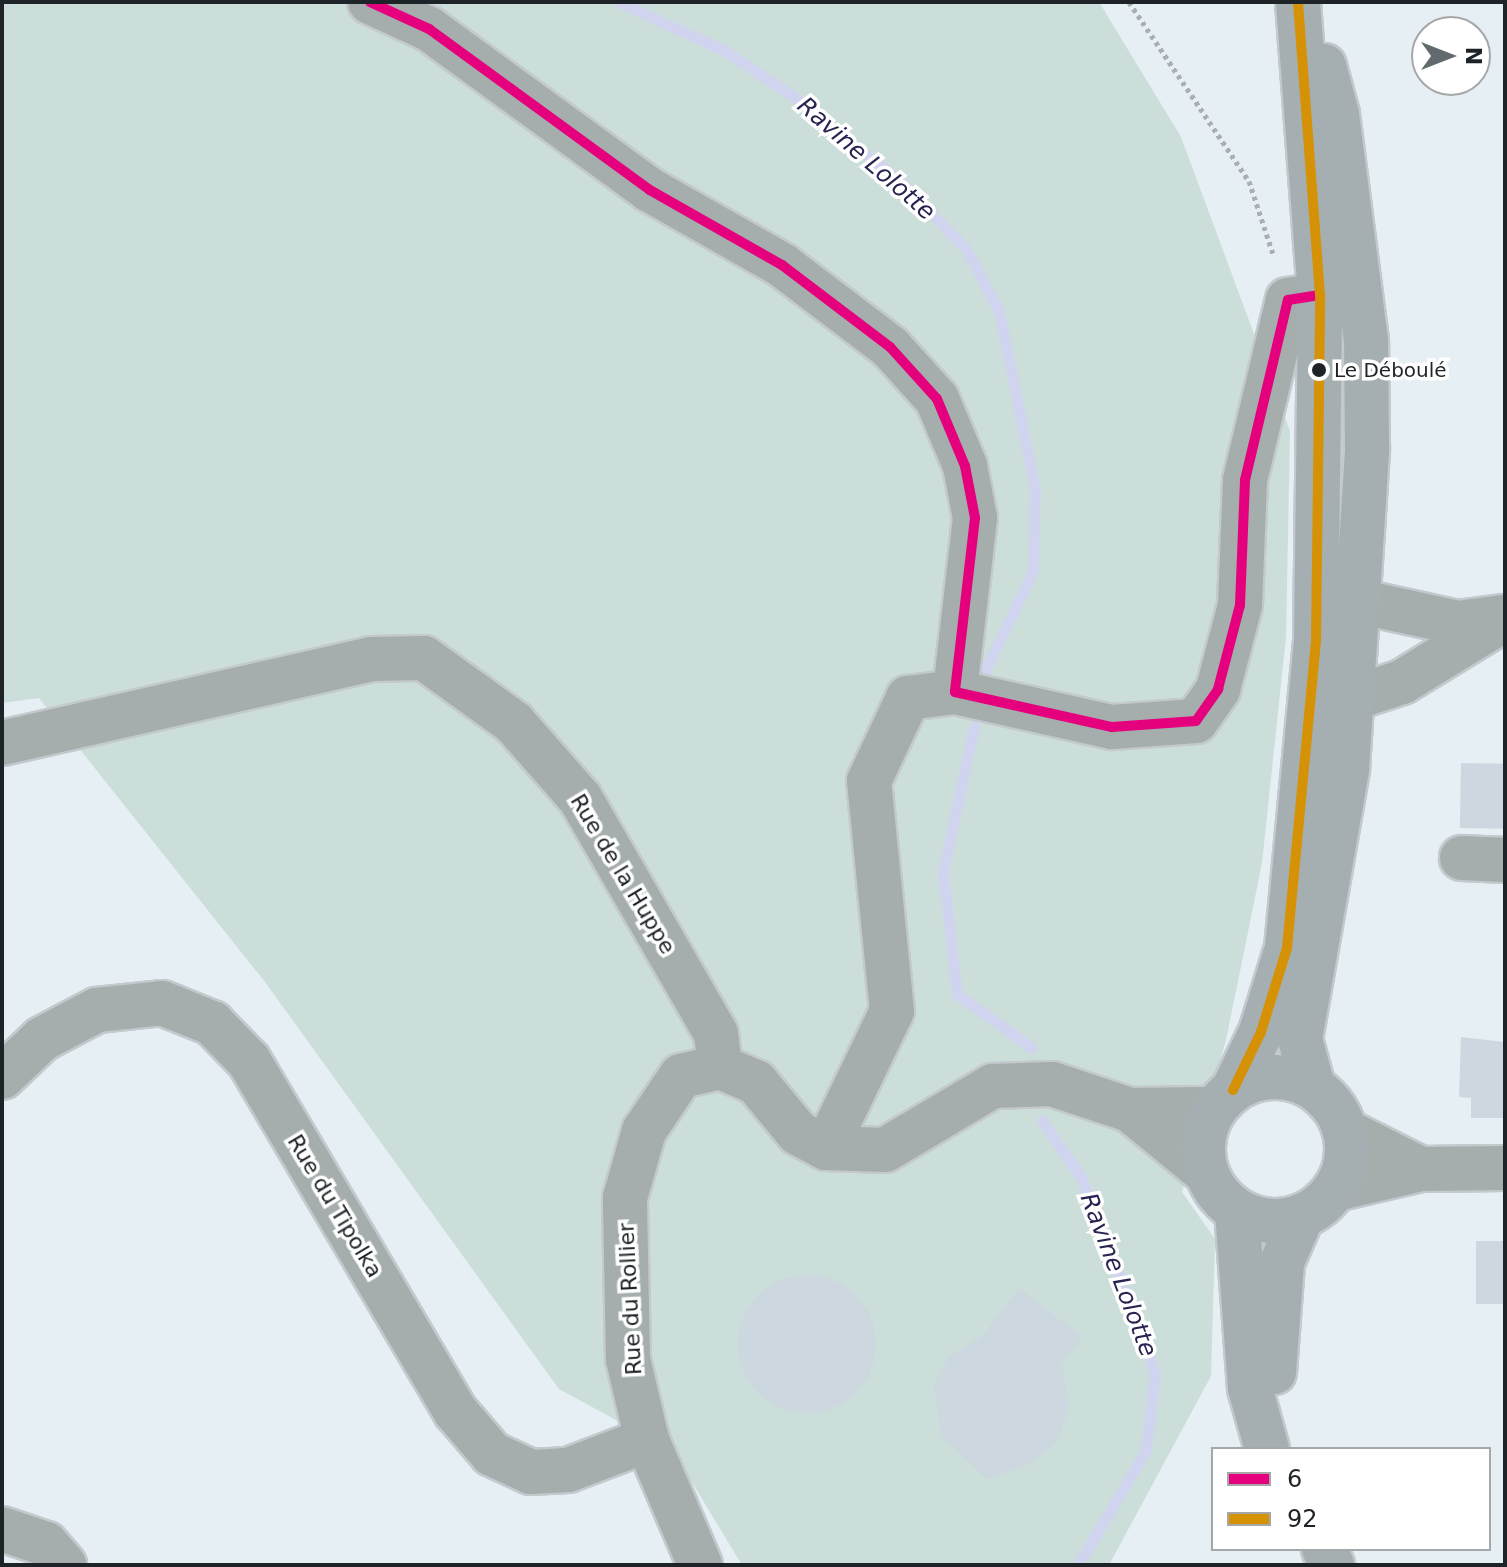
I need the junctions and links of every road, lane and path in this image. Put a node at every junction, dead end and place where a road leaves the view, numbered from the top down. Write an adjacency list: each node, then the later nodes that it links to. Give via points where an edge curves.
1 (370, 2): 9 (street, via 429,29 650,190 782,265 890,347 937,399 965,466 975,518)
2 (1129, 2): 5 (path, via 1249,181)
3 (1298, 2): 5 (main road)
4 (1306, 2): 6 (main road, via 1337,114 1366,341)
5 (1304, 298): 8 (main road); 9 (street, via 1245,480 1240,605 1218,689 1196,721 1112,727)
6 (1362, 602): 7 (street, via 1458,623); 8 (street); 10 (main road)
7 (1505, 618): 10 (street, via 1402,682)
8 (1315, 650): 10 (street); 17 (main road, via 1287,948 1261,1032)
9 (955, 692): 20 (street, via 908,698 869,781 892,1011)
10 (1353, 698): 16 (main road, via 1300,1039)
11 (2, 743): 14 (street, Rue de la Huppe, via 371,659 424,658 514,723 580,798 716,1034)
12 (1462, 858): 13 (street)
13 (1505, 860)
14 (720, 1067): 20 (street, via 756,1082 798,1133); 27 (street, Rue du Rollier, via 681,1076 644,1131 625,1198 628,1359)
15 (2, 1077): 27 (street, Rue du Tipolka, via 42,1039 97,1010 162,1003 212,1023 249,1061 456,1412 492,1454 531,1472 568,1470)
16 (1313, 1087): 17 (main road, via 1272,1076); 19 (main road)
17 (1224, 1099): 18 (street); 23 (main road, via 1202,1151)
18 (1130, 1110): 20 (street, via 1052,1084 993,1086 885,1150); 23 (street)
19 (1345, 1131): 22 (street); 24 (main road, via 1347,1151)
20 (826, 1148)
21 (1505, 1168): 22 (street)
22 (1421, 1169): 24 (street)
23 (1207, 1173): 25 (main road)
24 (1335, 1189): 26 (main road)
25 (1237, 1211): 26 (main road, via 1258,1220); 28 (main road, via 1250,1388)
26 (1302, 1216): 29 (main road, via 1282,1262 1273,1387)
27 (647, 1440): 32 (street, Rue du Rollier)
28 (1266, 1447)
29 (1285, 1447)
30 (2, 1529): 31 (street, via 46,1544)
31 (64, 1565)
32 (700, 1565)

